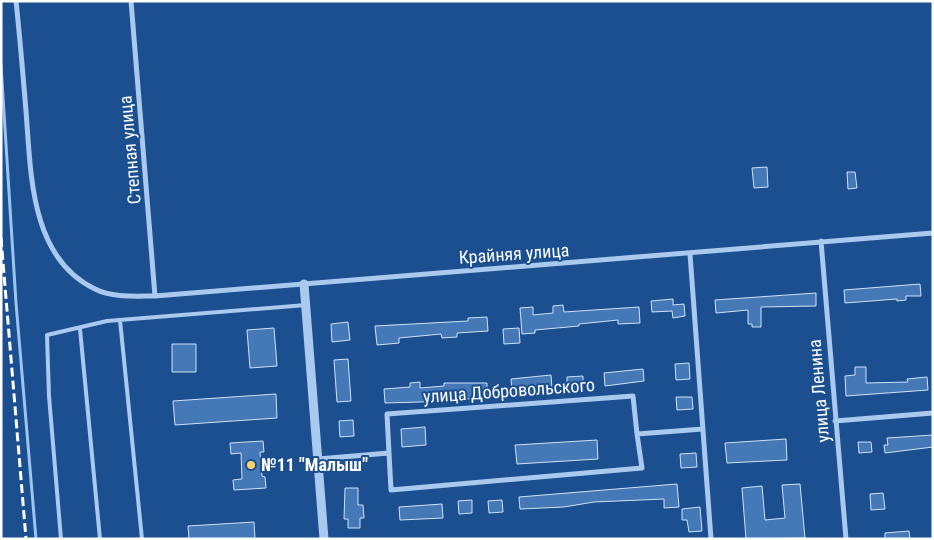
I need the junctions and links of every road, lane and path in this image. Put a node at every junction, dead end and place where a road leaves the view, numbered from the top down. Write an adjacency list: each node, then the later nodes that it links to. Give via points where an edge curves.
1 (16, 1): 7 (street, Крайняя улица, via 32,184 40,222 54,253 72,275 97,290 126,296)
2 (132, 1): 7 (street, Степная улица)
3 (933, 233): 4 (street, Крайняя улица)
4 (821, 242): 5 (street, Крайняя улица); 12 (street, улица Ленина)
5 (690, 254): 6 (street, Крайняя улица); 13 (street)
6 (304, 284): 7 (street, Крайняя улица); 8 (street)
7 (155, 296)
8 (306, 305): 9 (lane); 16 (street)
9 (120, 320): 10 (lane); 19 (lane)
10 (80, 329): 17 (lane, via 47,335); 18 (lane)
11 (933, 414): 12 (street)
12 (835, 421): 22 (street, улица Ленина)
13 (703, 429): 14 (street); 21 (street)
14 (637, 434): 15 (street, улица Добровольского, via 642,468 391,490); 15 (street, улица Добровольского, via 633,396 387,414)
15 (389, 453): 16 (street)
16 (318, 459): 20 (street)
17 (61, 539)
18 (100, 539)
19 (142, 539)
20 (324, 539)
21 (712, 539)
22 (846, 539)

